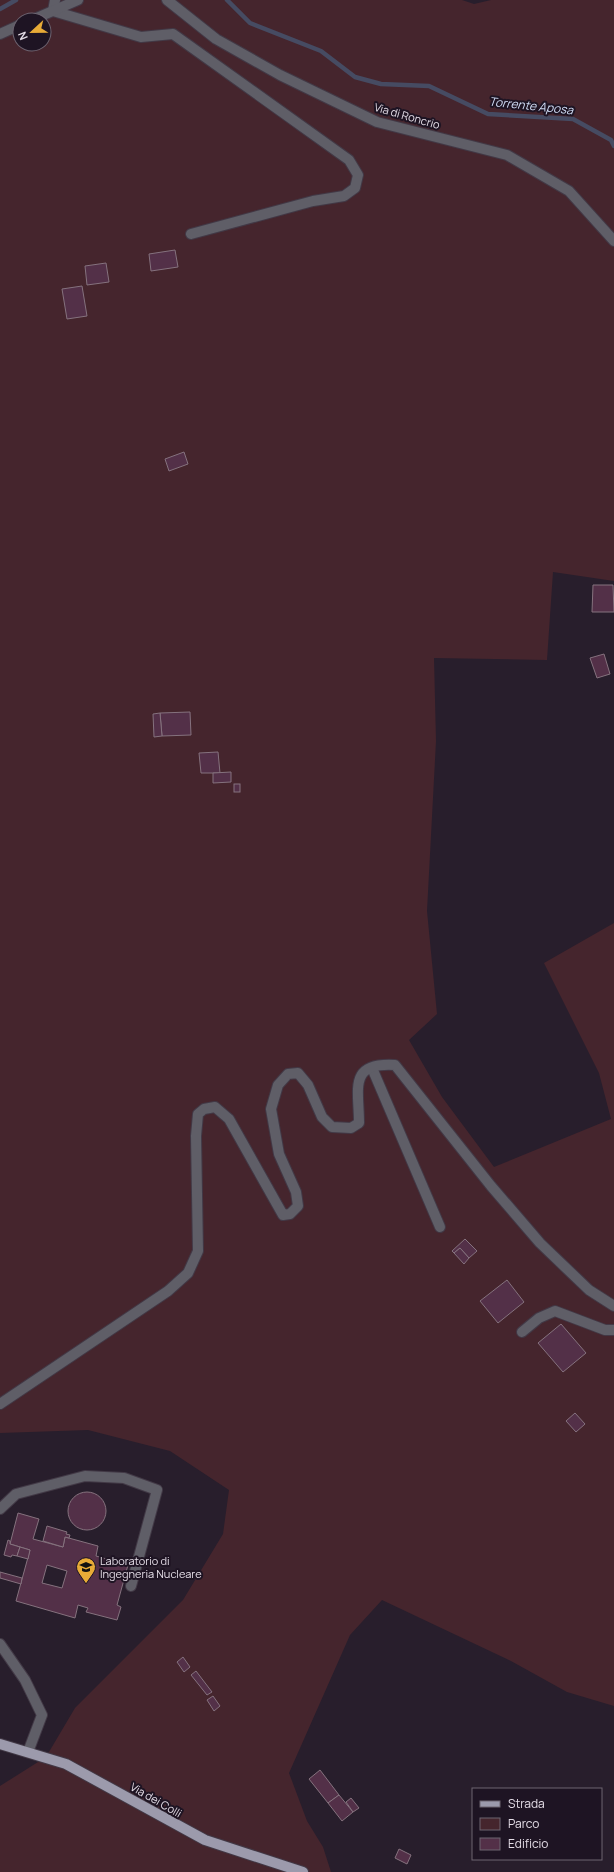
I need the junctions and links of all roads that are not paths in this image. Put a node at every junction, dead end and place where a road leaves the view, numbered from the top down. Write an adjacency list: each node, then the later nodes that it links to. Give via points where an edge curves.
1 (55, 0): 4 (street)
2 (78, 0): 4 (street)
3 (167, 0): 8 (street, Via di Roncrio, via 216,39 280,75 377,122 508,155 569,191)
4 (53, 11): 7 (street, via 141,37 173,34 349,160 358,175 355,188 344,196 313,201)
5 (12, 29): 6 (street)
6 (0, 34)
7 (191, 234)
8 (614, 241)
9 (372, 1068): 10 (street); 11 (street, via 379,1064 395,1065 490,1186 540,1243 589,1290); 14 (street, via 364,1072 358,1080 359,1123 351,1128 332,1127 322,1117 308,1085 298,1073 288,1074 278,1084 271,1109 279,1154 296,1192 298,1206 290,1214 283,1215 229,1119 215,1108 204,1109 198,1114 198,1251 188,1273 168,1291)
10 (440, 1227)
11 (614, 1306)
12 (614, 1330): 13 (street, via 605,1330 555,1311 539,1318)
13 (522, 1332)
14 (0, 1404)
15 (0, 1509): 16 (street, via 16,1494 86,1476 124,1478 157,1490)
16 (131, 1586)
17 (0, 1644): 19 (street, via 24,1680 42,1715)
18 (2, 1742): 19 (main road, Via dei Colli)
19 (28, 1752): 20 (main road, Via dei Colli, via 66,1764 205,1840)
20 (303, 1872)

